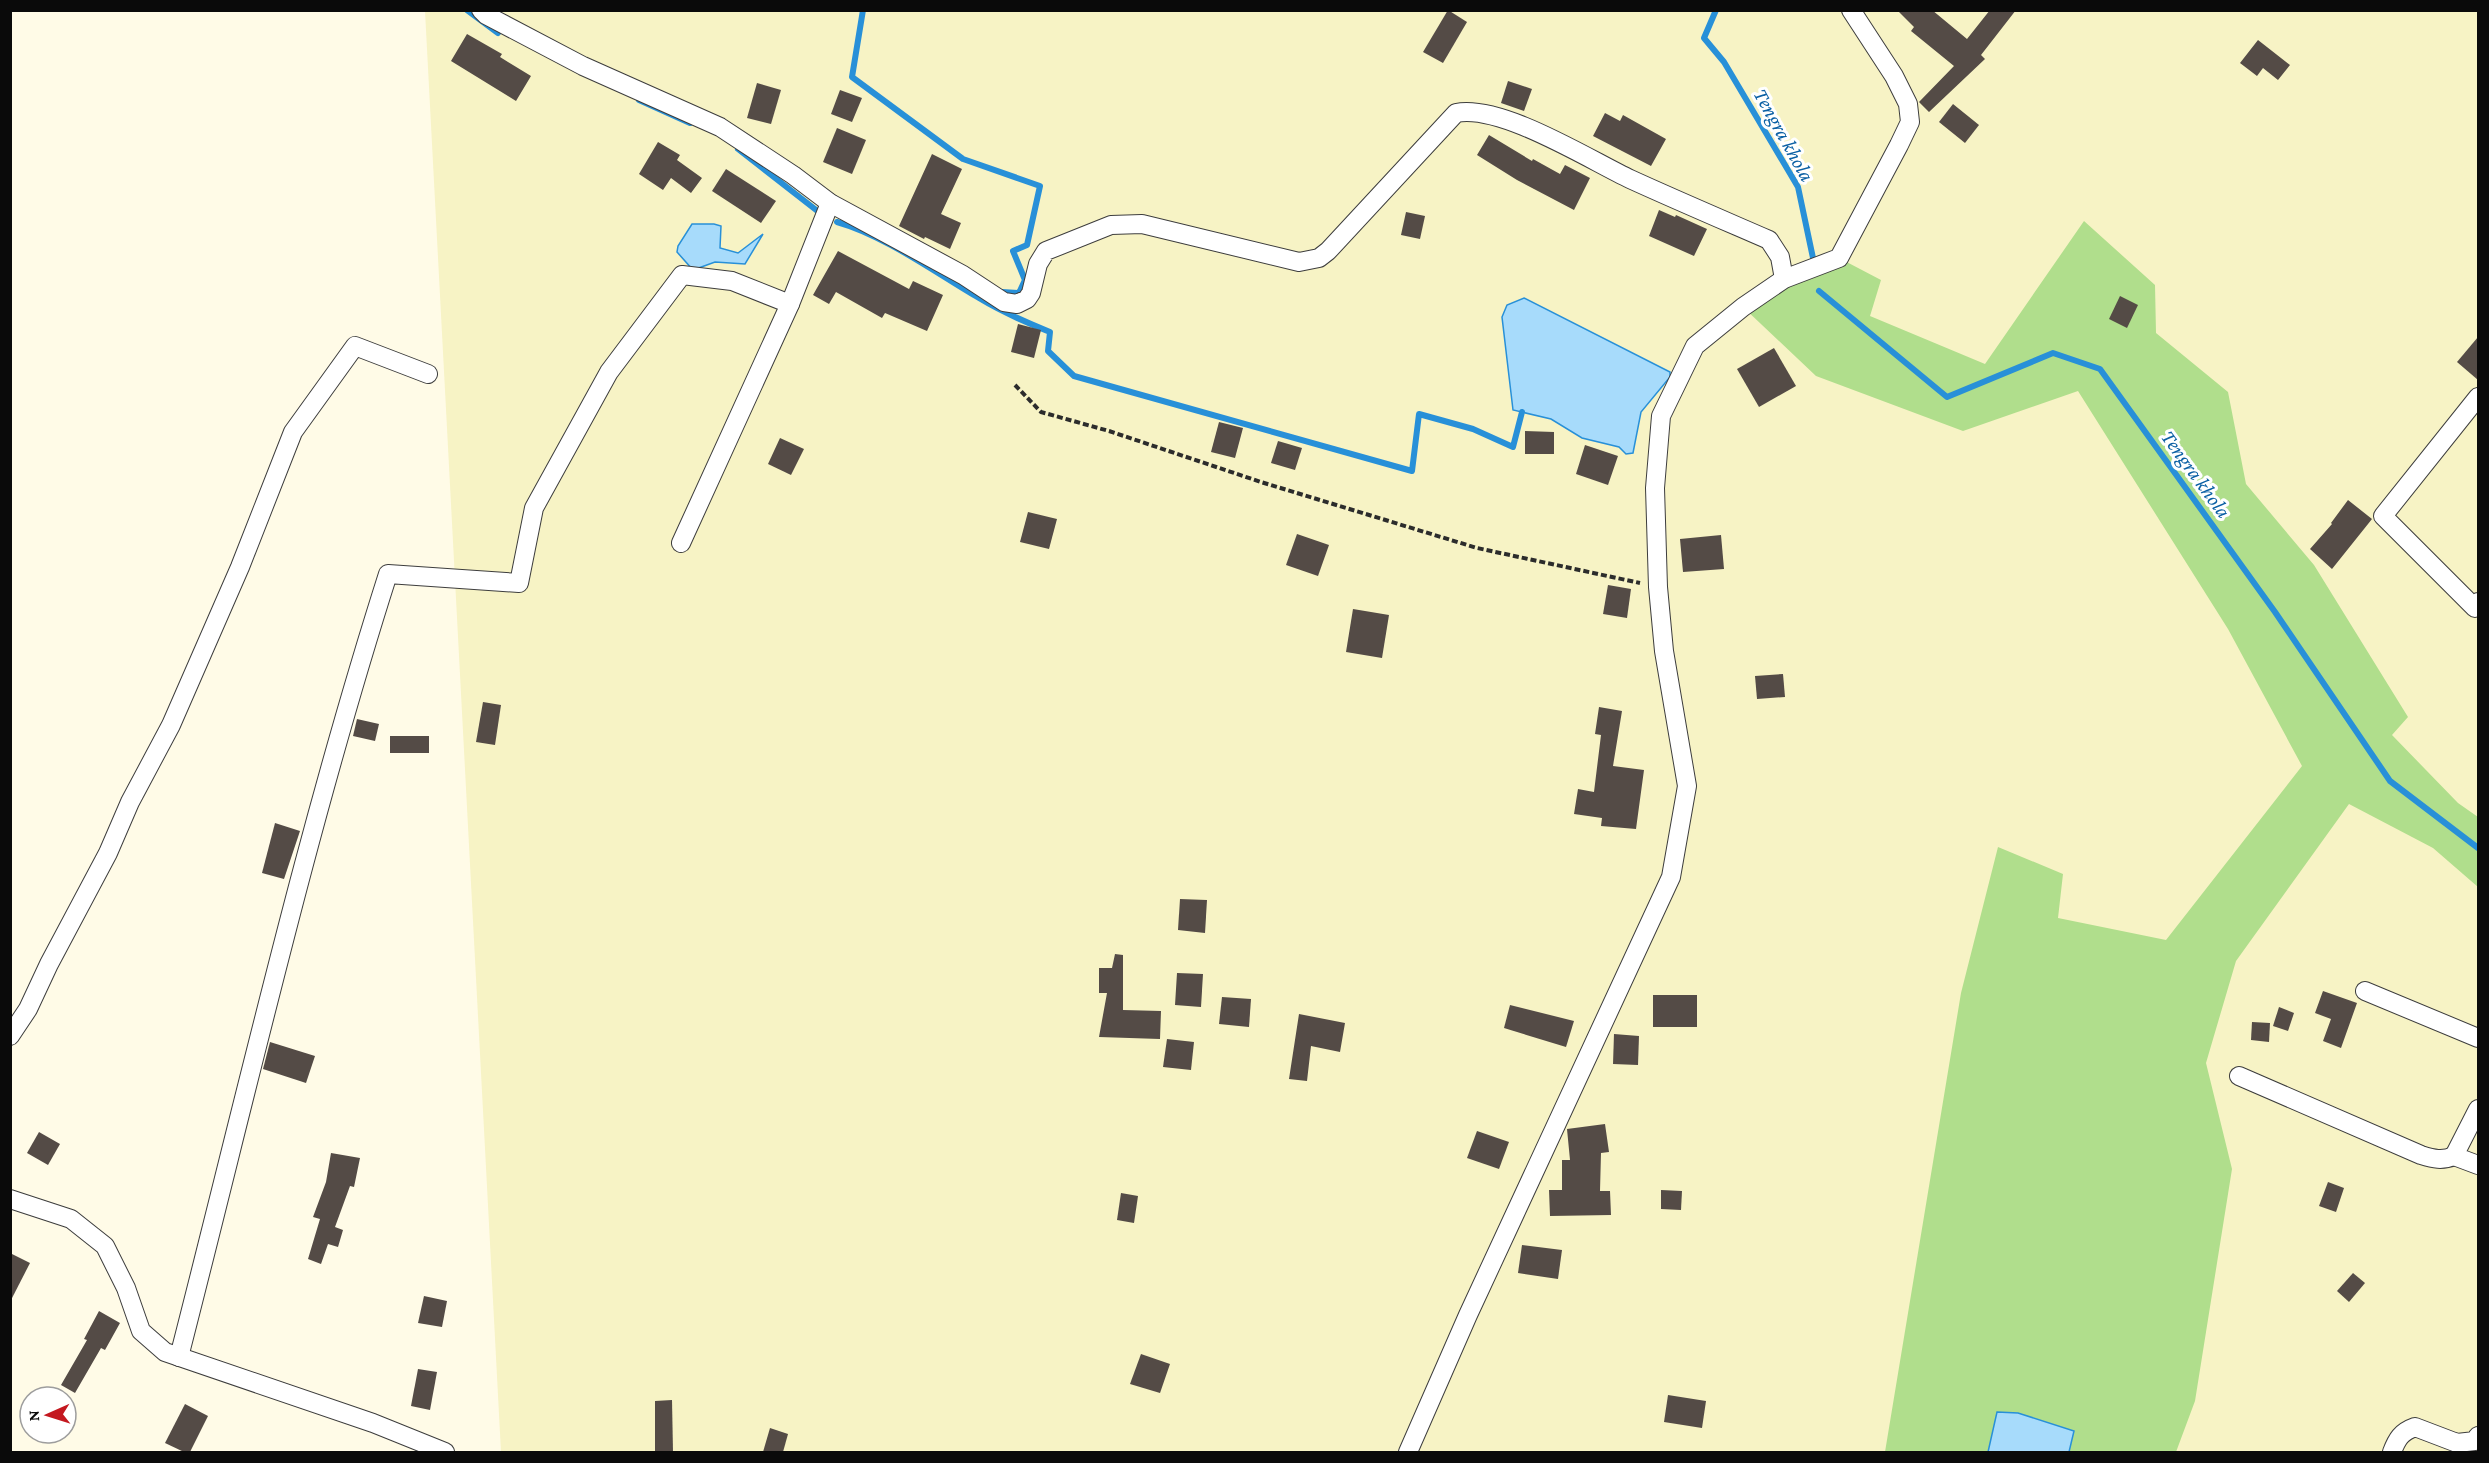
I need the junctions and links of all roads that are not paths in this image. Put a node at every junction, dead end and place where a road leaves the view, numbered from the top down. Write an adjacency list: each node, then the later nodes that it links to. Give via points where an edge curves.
1 (481, 10): 3 (street, via 583,66 720,128)
2 (1851, 10): 4 (street, via 1894,76 1908,104 1910,122 1839,258)
3 (831, 203): 4 (street, via 963,275 998,299 1017,304 1031,293 1038,264 1046,251 1111,225 1142,224 1299,262 1319,258 1456,113 1478,111 1546,135 1630,178 1769,240 1780,257); 5 (street)
4 (1784, 279): 21 (street, via 1695,346 1661,416 1655,488 1658,588 1664,651 1687,786 1671,877)
5 (790, 304): 8 (street); 18 (street, via 732,281 682,275 609,372 534,508 519,583 388,574 356,674 292,911)
6 (428, 374): 11 (street, via 355,346 293,432 171,725 28,1010)
7 (2478, 397): 9 (street, via 2383,516 2475,608)
8 (681, 543)
9 (2478, 602)
10 (2365, 991): 12 (street)
11 (10, 1036)
12 (2478, 1038)
13 (2238, 1076): 15 (street, via 2421,1155 2435,1160)
14 (2478, 1109): 15 (street)
15 (2454, 1156): 16 (street)
16 (2478, 1165)
17 (10, 1199): 18 (street, via 71,1219 105,1246 126,1288 141,1332 165,1352)
18 (179, 1357): 20 (street, via 373,1423)
19 (2478, 1436): 22 (street, via 2475,1441 2457,1443 2415,1426 2397,1439)
20 (445, 1452)
21 (1408, 1452)
22 (2392, 1452)

